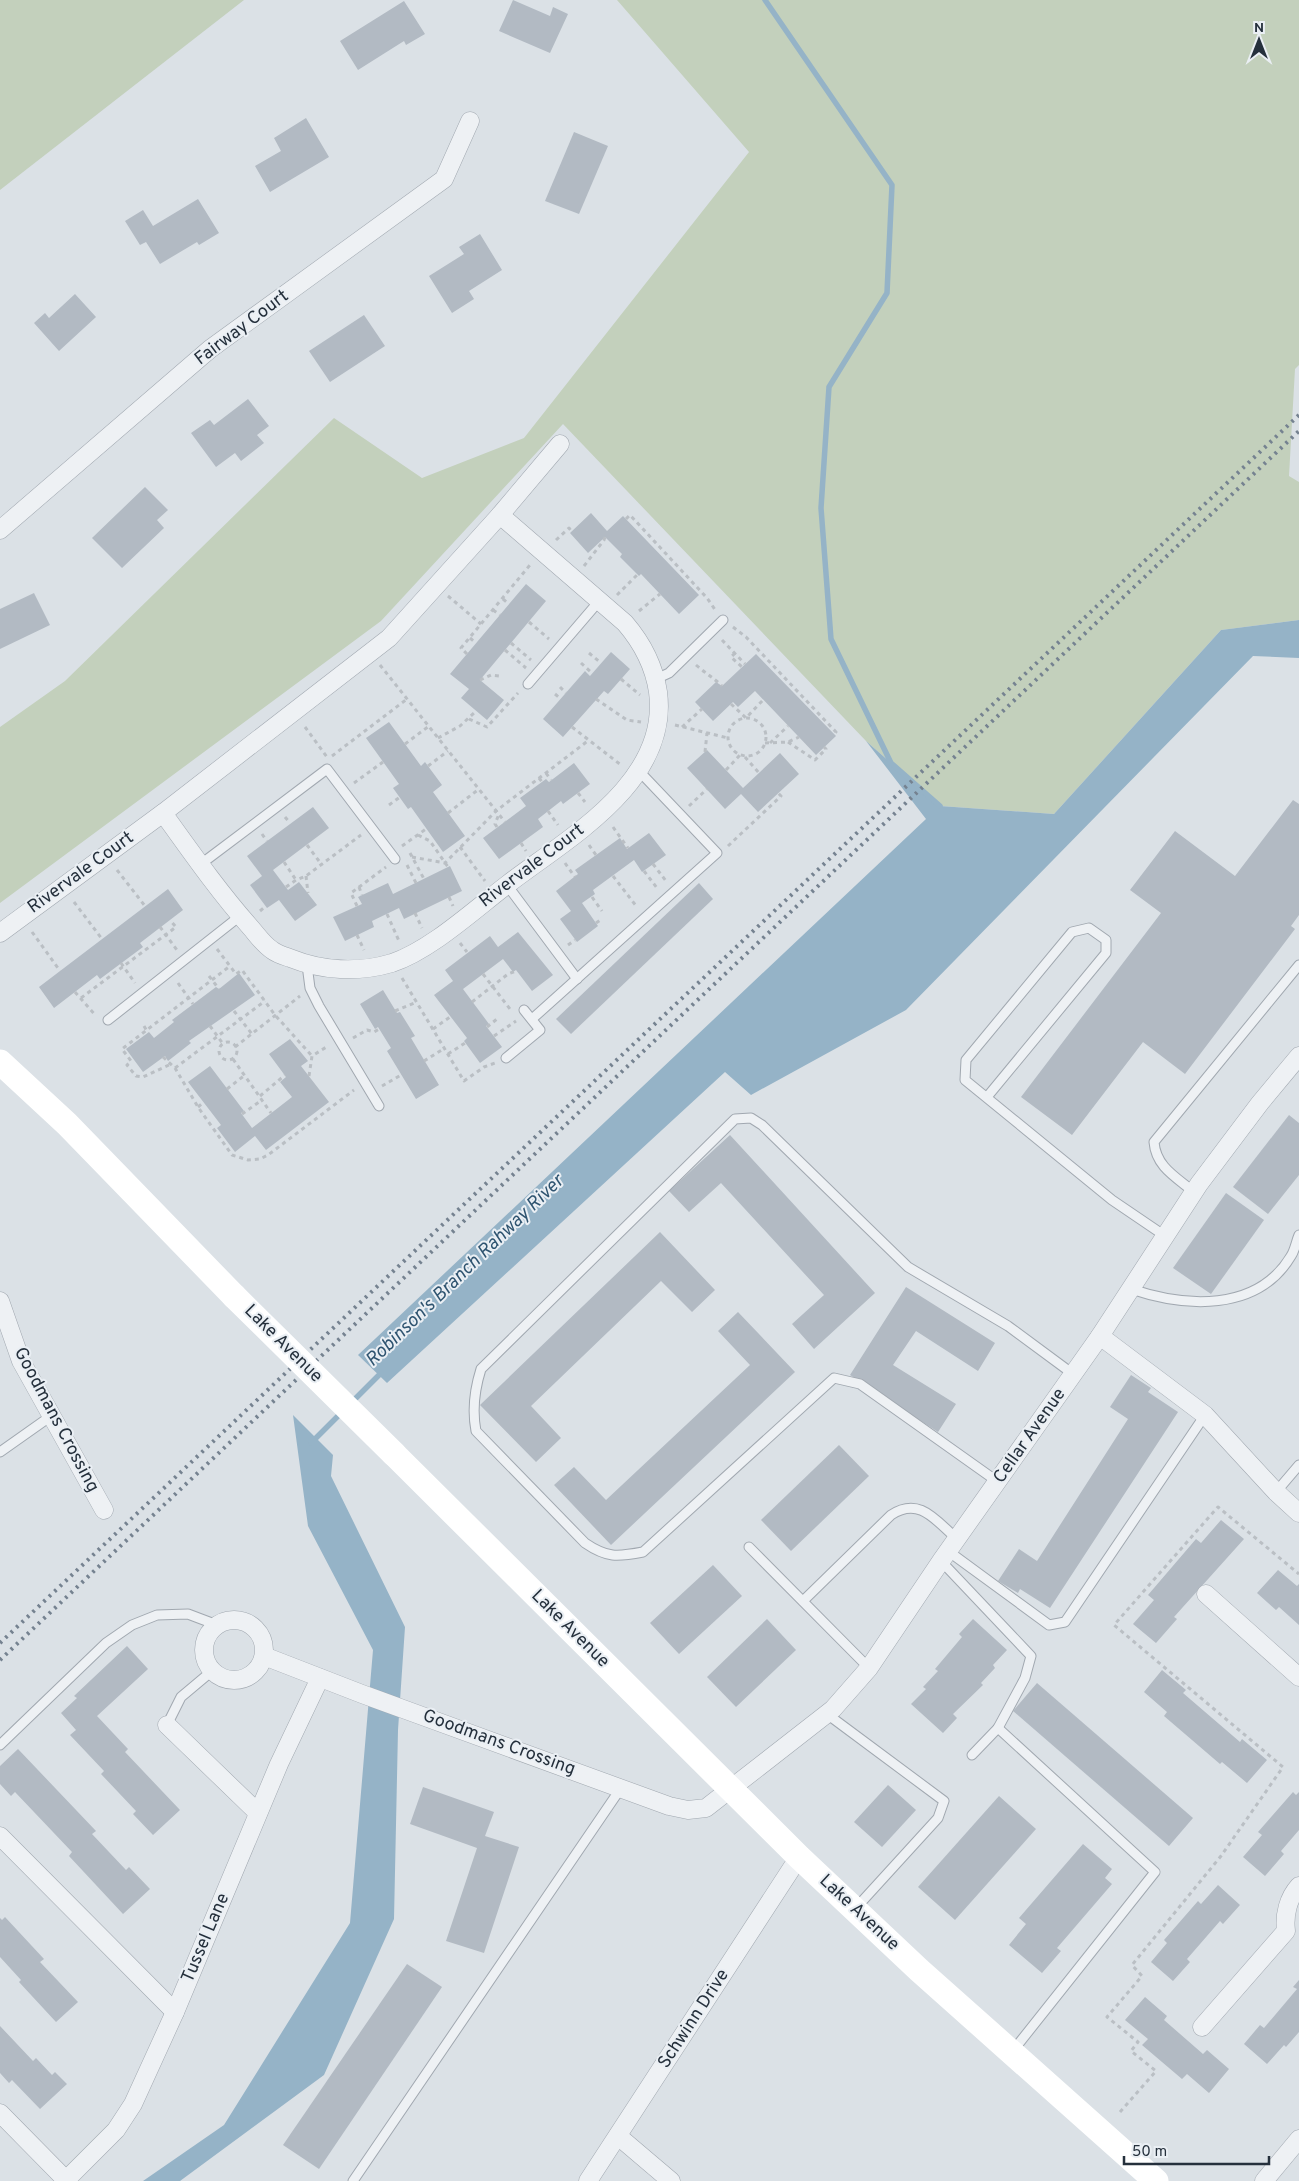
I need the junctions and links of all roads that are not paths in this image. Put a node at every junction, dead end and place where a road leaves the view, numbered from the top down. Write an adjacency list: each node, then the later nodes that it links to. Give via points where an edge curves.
1 (470, 121): 4 (street, Fairway Court, via 444,179 210,349)
2 (560, 444): 3 (street, Rivervale Court)
3 (500, 515): 5 (street, Rivervale Court); 10 (street, Rivervale Court, via 389,638)
4 (0, 530)
5 (603, 603): 7 (street, Rivervale Court, via 639,639); 8 (lane)
6 (723, 620): 7 (lane, via 669,674)
7 (656, 679): 9 (street, Rivervale Court, via 658,724 650,752)
8 (528, 684)
9 (637, 774): 13 (street, Rivervale Court, via 602,812); 18 (lane, via 717,854)
10 (163, 814): 12 (street, Rivervale Court); 15 (street, Rivervale Court)
11 (397, 857): 12 (lane, via 327,769)
12 (201, 864): 14 (street, Rivervale Court)
13 (501, 889): 16 (street, Rivervale Court, via 437,938 399,960 371,968 338,970); 18 (lane)
14 (240, 916): 16 (street, Rivervale Court, via 271,950); 19 (lane)
15 (0, 933)
16 (307, 965): 24 (lane, via 310,988)
17 (1299, 965): 25 (lane, via 1154,1142 1160,1164)
18 (577, 979): 21 (lane, via 527,1014 540,1030)
19 (108, 1020)
20 (1299, 1056): 25 (street, Cellar Avenue)
21 (506, 1058)
22 (0, 1062): 56 (main road, Lake Avenue, bridge, via 67,1124 234,1296)
23 (987, 1097): 23 (lane, via 966,1080 966,1060 1072,932 1089,928 1106,940 1106,954); 27 (lane, via 1112,1200)
24 (379, 1106)
25 (1194, 1192): 27 (street, Cellar Avenue)
26 (1299, 1235): 28 (lane, via 1291,1256 1274,1277 1245,1296 1220,1302 1158,1298)
27 (1165, 1236): 28 (street, Cellar Avenue)
28 (1131, 1289): 30 (street, Cellar Avenue)
29 (0, 1301): 33 (street, Goodmans Crossing, via 21,1360)
30 (1100, 1336): 31 (street, Cellar Avenue); 32 (street)
31 (1073, 1374): 36 (street, Cellar Avenue); 36 (lane, via 1008,1326 908,1267 751,1118 735,1119 482,1369 477,1384 473,1419 476,1430 585,1543 598,1552 616,1557 643,1552 834,1378 860,1384)
32 (1205, 1415): 37 (street); 41 (lane, via 1066,1622 1049,1625)
33 (51, 1416): 34 (lane); 38 (street, Goodmans Crossing)
34 (0, 1452)
35 (1299, 1465): 37 (lane)
36 (998, 1482): 41 (street, Cellar Avenue)
37 (1276, 1492): 39 (street)
38 (104, 1510)
39 (1299, 1513)
40 (749, 1547): 43 (lane)
41 (949, 1550): 43 (lane, via 918,1507 899,1510); 46 (street, Cellar Avenue); 52 (lane, via 1031,1656 1025,1678)
42 (1206, 1594): 48 (street)
43 (804, 1602): 46 (lane)
44 (217, 1625): 45 (street, via 237,1620 247,1623 262,1638); 47 (street, via 205,1642 204,1652); 53 (lane, via 188,1614 157,1615 132,1625 106,1643)
45 (264, 1656): 47 (street, via 256,1672 240,1680 221,1677); 49 (street, Goodmans Crossing)
46 (869, 1668): 50 (street, Cellar Avenue)
47 (212, 1671): 51 (lane, via 181,1697)
48 (1299, 1677)
49 (320, 1678): 55 (street, Goodmans Crossing); 57 (street, Tussel Lane)
50 (827, 1714): 56 (street, Cellar Avenue); 61 (lane, via 944,1800 938,1818)
51 (167, 1725): 57 (street)
52 (998, 1728): 54 (lane); 66 (lane, via 1155,1872)
53 (0, 1745)
54 (972, 1755)
55 (621, 1788): 56 (street, Goodmans Crossing, via 688,1810 706,1808); 71 (lane)
56 (732, 1789): 59 (main road, Lake Avenue)
57 (258, 1813): 64 (street, Tussel Lane)
58 (0, 1836): 64 (street)
59 (799, 1857): 61 (main road, Lake Avenue); 68 (street, Schwinn Drive)
60 (1299, 1886): 62 (street, via 1292,1893)
61 (855, 1910): 66 (main road, Lake Avenue)
62 (1284, 1918): 63 (street); 65 (street, via 1286,1931)
63 (1299, 1931)
64 (175, 2012): 70 (street, Tussel Lane, via 133,2104 116,2130)
65 (1202, 2027)
66 (1012, 2053): 74 (main road, Lake Avenue)
67 (0, 2113): 70 (street)
68 (618, 2136): 72 (street, Schwinn Drive); 73 (street)
69 (1299, 2139): 75 (street)
70 (66, 2181)
71 (353, 2181)
72 (588, 2181)
73 (671, 2181)
74 (1156, 2181)
75 (1264, 2181)

